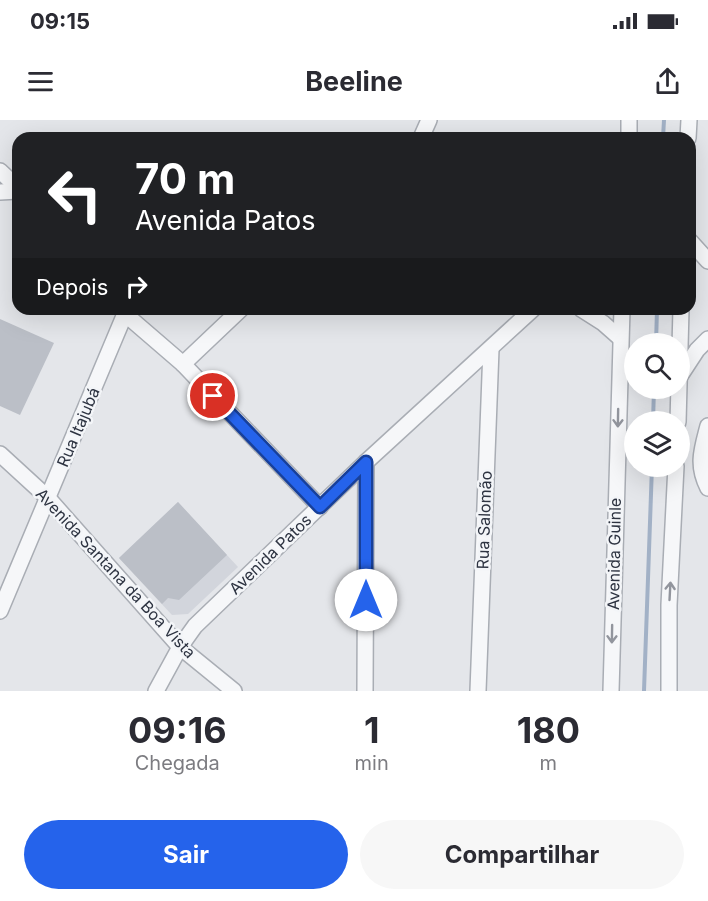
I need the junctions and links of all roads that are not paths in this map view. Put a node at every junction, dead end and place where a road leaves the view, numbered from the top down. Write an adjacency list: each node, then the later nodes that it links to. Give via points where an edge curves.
1 (0, 171): 2 (street)
2 (12, 183)
3 (696, 248): 4 (street)
4 (708, 261)
5 (124, 315): 23 (street, Rua Itajubá)
6 (130, 315): 17 (street)
7 (235, 315): 17 (street)
8 (527, 315): 15 (street, Avenida Patos)
9 (590, 315): 13 (street)
10 (622, 315): 13 (street, Avenida Guinle)
11 (681, 315): 12 (street)
12 (681, 333)
13 (620, 338): 31 (street, Avenida Guinle, one-way to 31)
14 (708, 339): 16 (street)
15 (491, 349): 20 (street, Avenida Patos); 30 (street, Rua Salomão)
16 (690, 361)
17 (183, 364): 24 (street)
18 (708, 426): 22 (street, via 700,460)
19 (0, 453): 23 (street, Avenida Santana da Boa Vista)
20 (366, 462): 24 (street, Avenida Patos); 29 (street)
21 (675, 477): 32 (street, one-way to 21)
22 (708, 488)
23 (48, 498): 25 (street, Rua Itajubá); 26 (street, Avenida Santana da Boa Vista)
24 (320, 507): 26 (street, Avenida Patos, via 195,626)
25 (0, 611)
26 (180, 647): 27 (street, Avenida Patos); 28 (street, Avenida Santana da Boa Vista)
27 (156, 691)
28 (234, 691)
29 (365, 691)
30 (478, 691)
31 (611, 691)
32 (669, 691)

